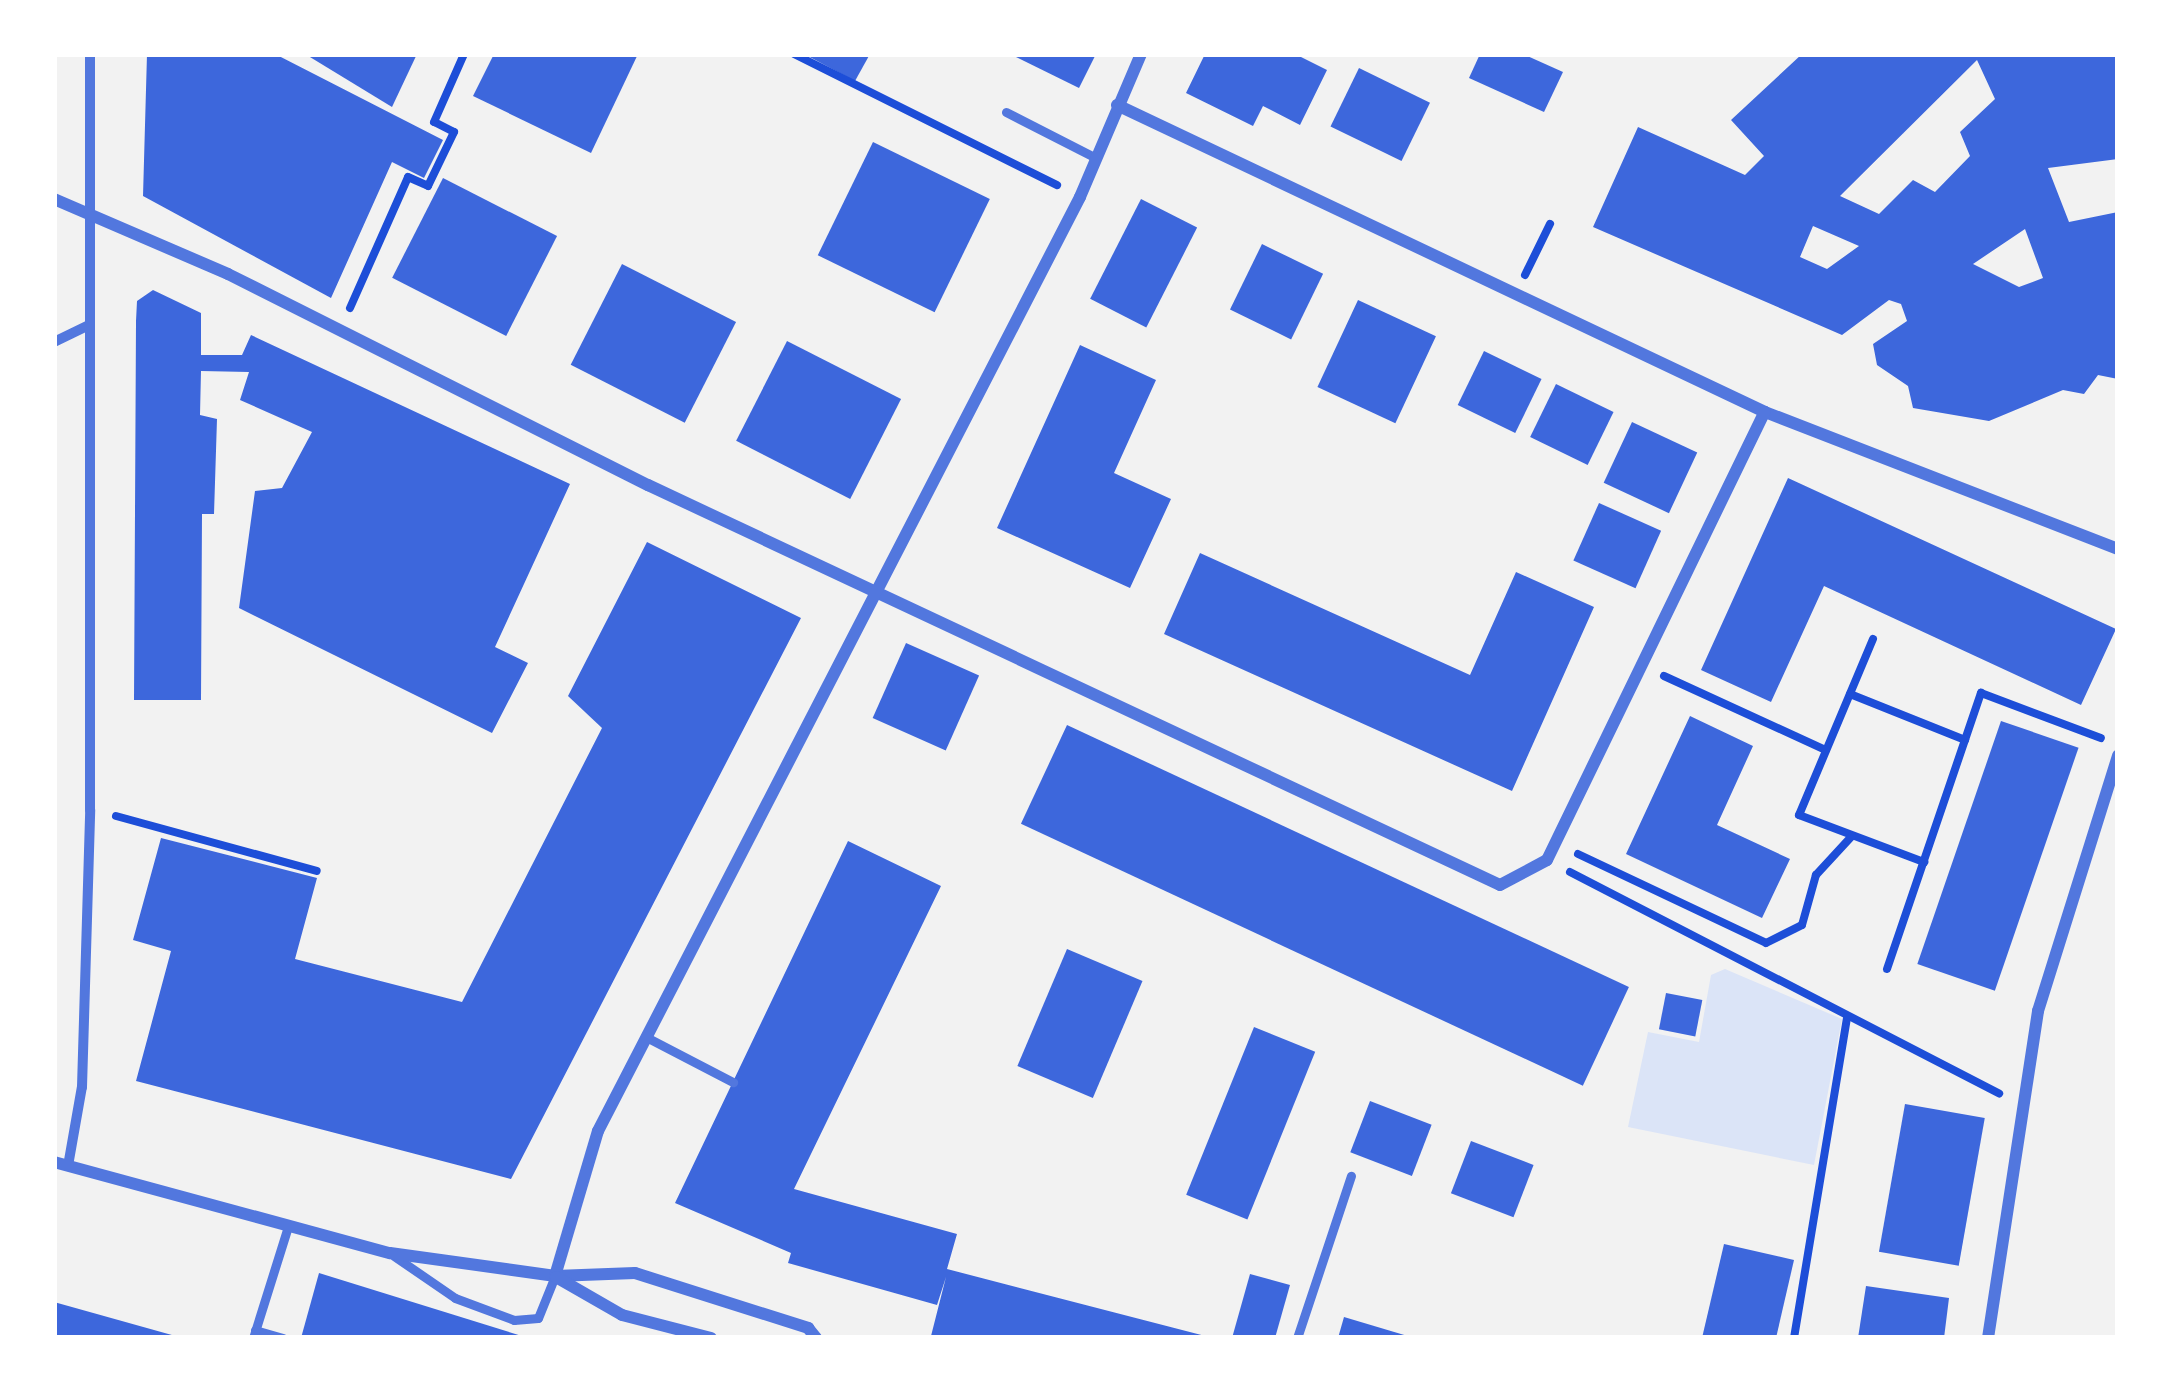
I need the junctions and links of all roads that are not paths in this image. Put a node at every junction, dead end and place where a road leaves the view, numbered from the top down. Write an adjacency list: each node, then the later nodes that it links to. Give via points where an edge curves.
1 (90, 54): 7 (street)
2 (1141, 54): 3 (street)
3 (1117, 105): 5 (street); 10 (street)
4 (1006, 112): 5 (lane)
5 (1094, 157): 12 (street)
6 (54, 199): 7 (street)
7 (89, 211): 8 (street); 12 (street)
8 (89, 325): 9 (street); 16 (street, via 82,1087)
9 (54, 341)
10 (1765, 412): 11 (street); 12 (street, via 1547,860 1500,884)
11 (2118, 549)
12 (878, 591): 14 (street)
13 (2118, 755): 26 (street, via 2038,1011)
14 (648, 1038): 15 (lane); 20 (street, via 577,1183)
15 (733, 1082)
16 (61, 1164): 18 (street)
17 (1351, 1176): 25 (lane)
18 (289, 1226): 19 (street); 21 (lane)
19 (390, 1253): 20 (street); 20 (lane, via 455,1298 514,1319 538,1318)
20 (555, 1276): 23 (street, via 622,1315); 24 (street, via 635,1273 808,1328)
21 (254, 1334): 22 (lane)
22 (283, 1338)
23 (711, 1338)
24 (816, 1338)
25 (1297, 1338)
26 (1988, 1338)

